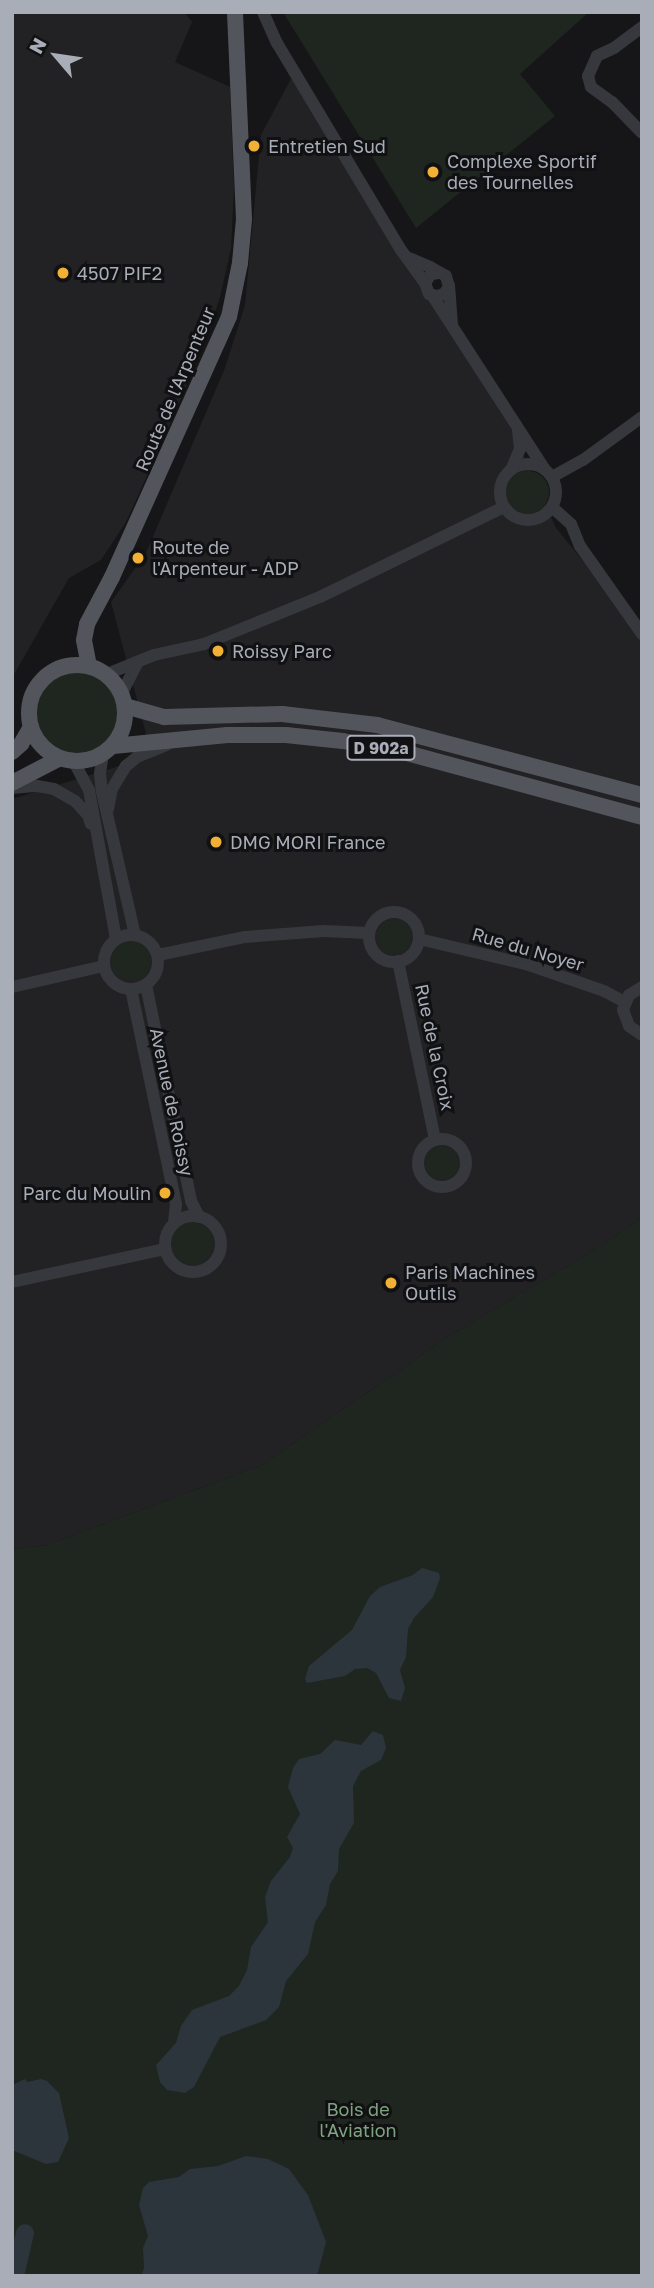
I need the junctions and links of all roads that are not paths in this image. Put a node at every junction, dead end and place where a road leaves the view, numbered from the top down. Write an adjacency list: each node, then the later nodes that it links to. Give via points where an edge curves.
1 (235, 12): 17 (main road, Route de l'Arpenteur, via 244,219 229,317 87,624)
2 (263, 12): 5 (street, via 276,43)
3 (642, 27): 4 (street, via 597,56 588,76 597,94)
4 (642, 133)
5 (406, 256): 6 (street); 8 (street)
6 (439, 273): 7 (street); 8 (street, via 428,277)
7 (449, 285): 8 (street, via 444,294); 9 (street)
8 (428, 289): 9 (street)
9 (452, 329): 11 (street)
10 (640, 423): 13 (street, via 566,471)
11 (517, 427): 12 (street, via 520,449); 13 (street)
12 (511, 470): 13 (street, via 527,464); 14 (street, via 500,488)
13 (549, 474): 15 (street, via 556,492)
14 (504, 507): 15 (street, via 528,521); 18 (street, via 320,597 204,644)
15 (552, 507): 16 (street, via 571,524 580,546)
16 (642, 634)
17 (84, 640): 19 (main road, Route de l'Arpenteur); 20 (main road)
18 (138, 662): 21 (street); 22 (street)
19 (68, 666): 20 (main road); 23 (main road, via 37,686 30,706)
20 (89, 666): 21 (main road)
21 (107, 674): 22 (main road)
22 (124, 699): 25 (main road, via 123,728); 29 (main road, D 902a, via 164,717 282,714 376,725)
23 (31, 727): 26 (main road); 27 (main road, via 41,745)
24 (187, 738): 25 (main road, D 902a); 30 (street, via 137,757 126,766 112,789); 31 (main road, D 902a, via 286,735 343,741 403,752)
25 (108, 750): 27 (main road); 30 (street, via 100,774)
26 (12, 752)
27 (67, 760): 28 (main road); 32 (street, via 89,790)
28 (12, 785): 32 (street, via 54,789 75,801 88,815)
29 (642, 795)
30 (107, 809): 34 (street)
31 (642, 817)
32 (100, 847): 35 (street)
33 (369, 933): 36 (street, via 382,915 397,912 411,918); 37 (street, via 245,937); 38 (street, via 376,954)
34 (135, 935): 35 (street); 37 (street, via 149,942)
35 (116, 939): 39 (street, via 106,950)
36 (419, 939): 38 (street, via 412,954); 44 (street, Rue du Noyer, via 538,968)
37 (158, 955): 40 (street, via 156,972)
38 (398, 961): 46 (street, Rue de la Croix)
39 (104, 966): 41 (street); 43 (street, via 116,985)
40 (146, 985): 43 (street); 47 (street, Avenue de Roissy, via 191,1201)
41 (12, 986)
42 (642, 988): 44 (street)
43 (131, 989): 48 (street, Avenue de Roissy, via 176,1204)
44 (625, 1002): 45 (street, via 629,1026)
45 (642, 1035)
46 (435, 1140)
47 (199, 1217): 48 (street); 49 (street, via 219,1234 219,1252 209,1266 185,1271 172,1263)
48 (174, 1223): 49 (street)
49 (165, 1249): 50 (street)
50 (12, 1282)

